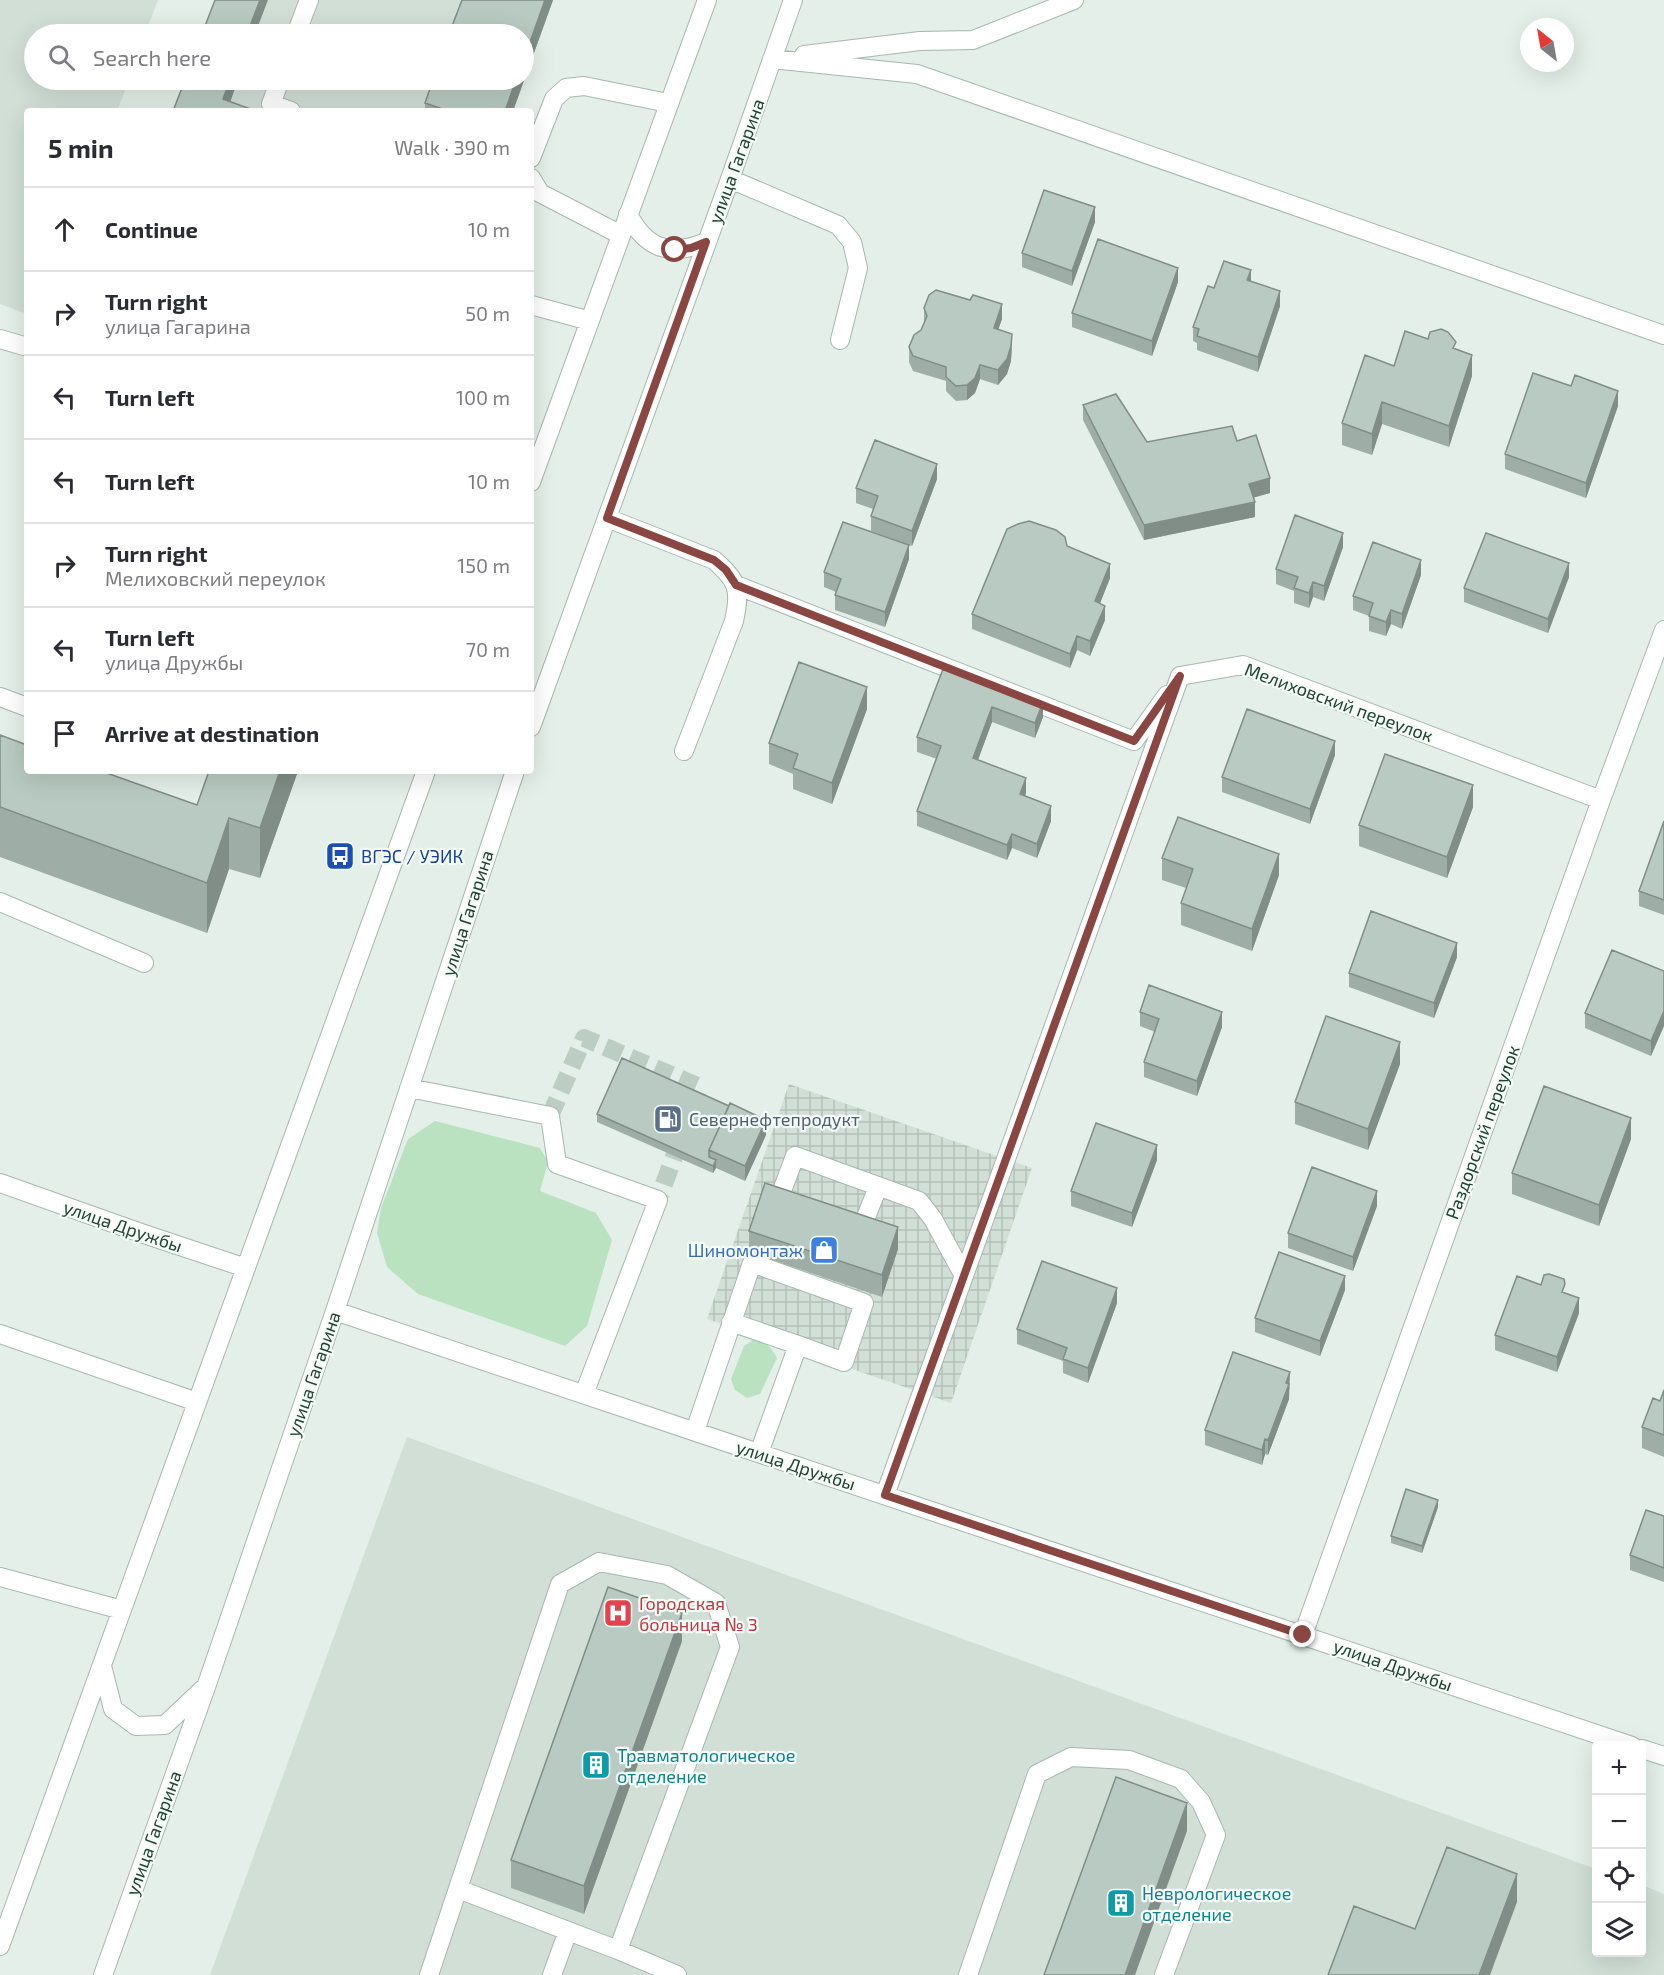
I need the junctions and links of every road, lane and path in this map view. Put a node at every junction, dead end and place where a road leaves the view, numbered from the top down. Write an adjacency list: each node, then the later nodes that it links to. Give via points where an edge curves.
1 (309, 0): 5 (street)
2 (707, 0): 8 (street)
3 (793, 0): 6 (street, улица Гагарина)
4 (1074, 0): 6 (street, via 973,39 920,41)
5 (300, 24)
6 (772, 59): 11 (street, улица Гагарина); 18 (street, via 917,74)
7 (276, 90): 9 (street, via 271,104)
8 (668, 103): 10 (street, via 584,86 566,88 554,99); 13 (street)
9 (282, 108)
10 (534, 150)
11 (730, 179): 15 (street, улица Гагарина); 20 (street, via 838,225 852,242 858,268)
12 (534, 187): 14 (street)
13 (628, 214): 14 (street); 15 (street, via 635,228 660,247 675,250)
14 (621, 235): 17 (street)
15 (706, 242): 23 (street, улица Гагарина)
16 (534, 306): 17 (street)
17 (590, 321): 22 (street)
18 (1664, 335)
19 (0, 339): 21 (street)
20 (840, 340)
21 (24, 346)
22 (534, 474)
23 (607, 518): 24 (street, via 714,560); 29 (street, улица Гагарина)
24 (736, 585): 26 (street, via 1134,741); 30 (street, via 739,600 734,621)
25 (1664, 630): 35 (street, Раздорский переулок)
26 (1180, 676): 35 (street, Мелиховский переулок, via 1243,664); 44 (street)
27 (0, 697): 28 (street)
28 (24, 706)
29 (534, 719)
30 (684, 751)
31 (425, 774): 43 (street)
32 (501, 774): 34 (street)
33 (514, 774): 34 (street, улица Гагарина)
34 (505, 799): 38 (street, улица Гагарина)
35 (1601, 800): 56 (street, Раздорский переулок)
36 (0, 902): 37 (street)
37 (144, 963)
38 (409, 1088): 45 (street, улица Гагарина); 49 (street, via 550,1116 557,1164 658,1200)
39 (0, 1183): 43 (street, улица Дружбы)
40 (878, 1187): 41 (street, via 795,1156 780,1196); 42 (street, via 862,1227); 44 (street, via 919,1201)
41 (811, 1208)
42 (831, 1215)
43 (246, 1268): 50 (street)
44 (964, 1276): 53 (street)
45 (335, 1311): 49 (street, улица Дружбы); 58 (street, улица Гагарина)
46 (731, 1322): 48 (street); 48 (street, via 752,1263 864,1303 844,1362); 51 (street)
47 (0, 1334): 50 (street)
48 (798, 1345): 52 (street)
49 (584, 1394): 51 (street, улица Дружбы)
50 (197, 1402): 55 (street)
51 (695, 1431): 52 (street, улица Дружбы)
52 (759, 1453): 53 (street, улица Дружбы)
53 (885, 1495): 56 (street, улица Дружбы)
54 (0, 1577): 55 (street)
55 (122, 1610): 57 (street)
56 (1303, 1635): 59 (street, улица Дружбы)
57 (102, 1666): 58 (street, via 113,1709 136,1726 165,1725); 64 (street)
58 (206, 1687): 66 (street, улица Гагарина)
59 (1617, 1741)
60 (1646, 1751): 61 (street)
61 (1664, 1756)
62 (458, 1889): 63 (street); 65 (street, via 560,1584 598,1562 667,1575 716,1603 730,1647); 67 (street)
63 (568, 1931): 65 (street); 68 (street)
64 (0, 1946)
65 (618, 1950): 69 (street)
66 (103, 1975)
67 (429, 1975)
68 (552, 1975)
69 (677, 1975)
70 (968, 1975): 71 (street, via 1037,1774 1071,1757 1129,1760 1181,1779 1201,1802 1216,1835)
71 (1164, 1975)

